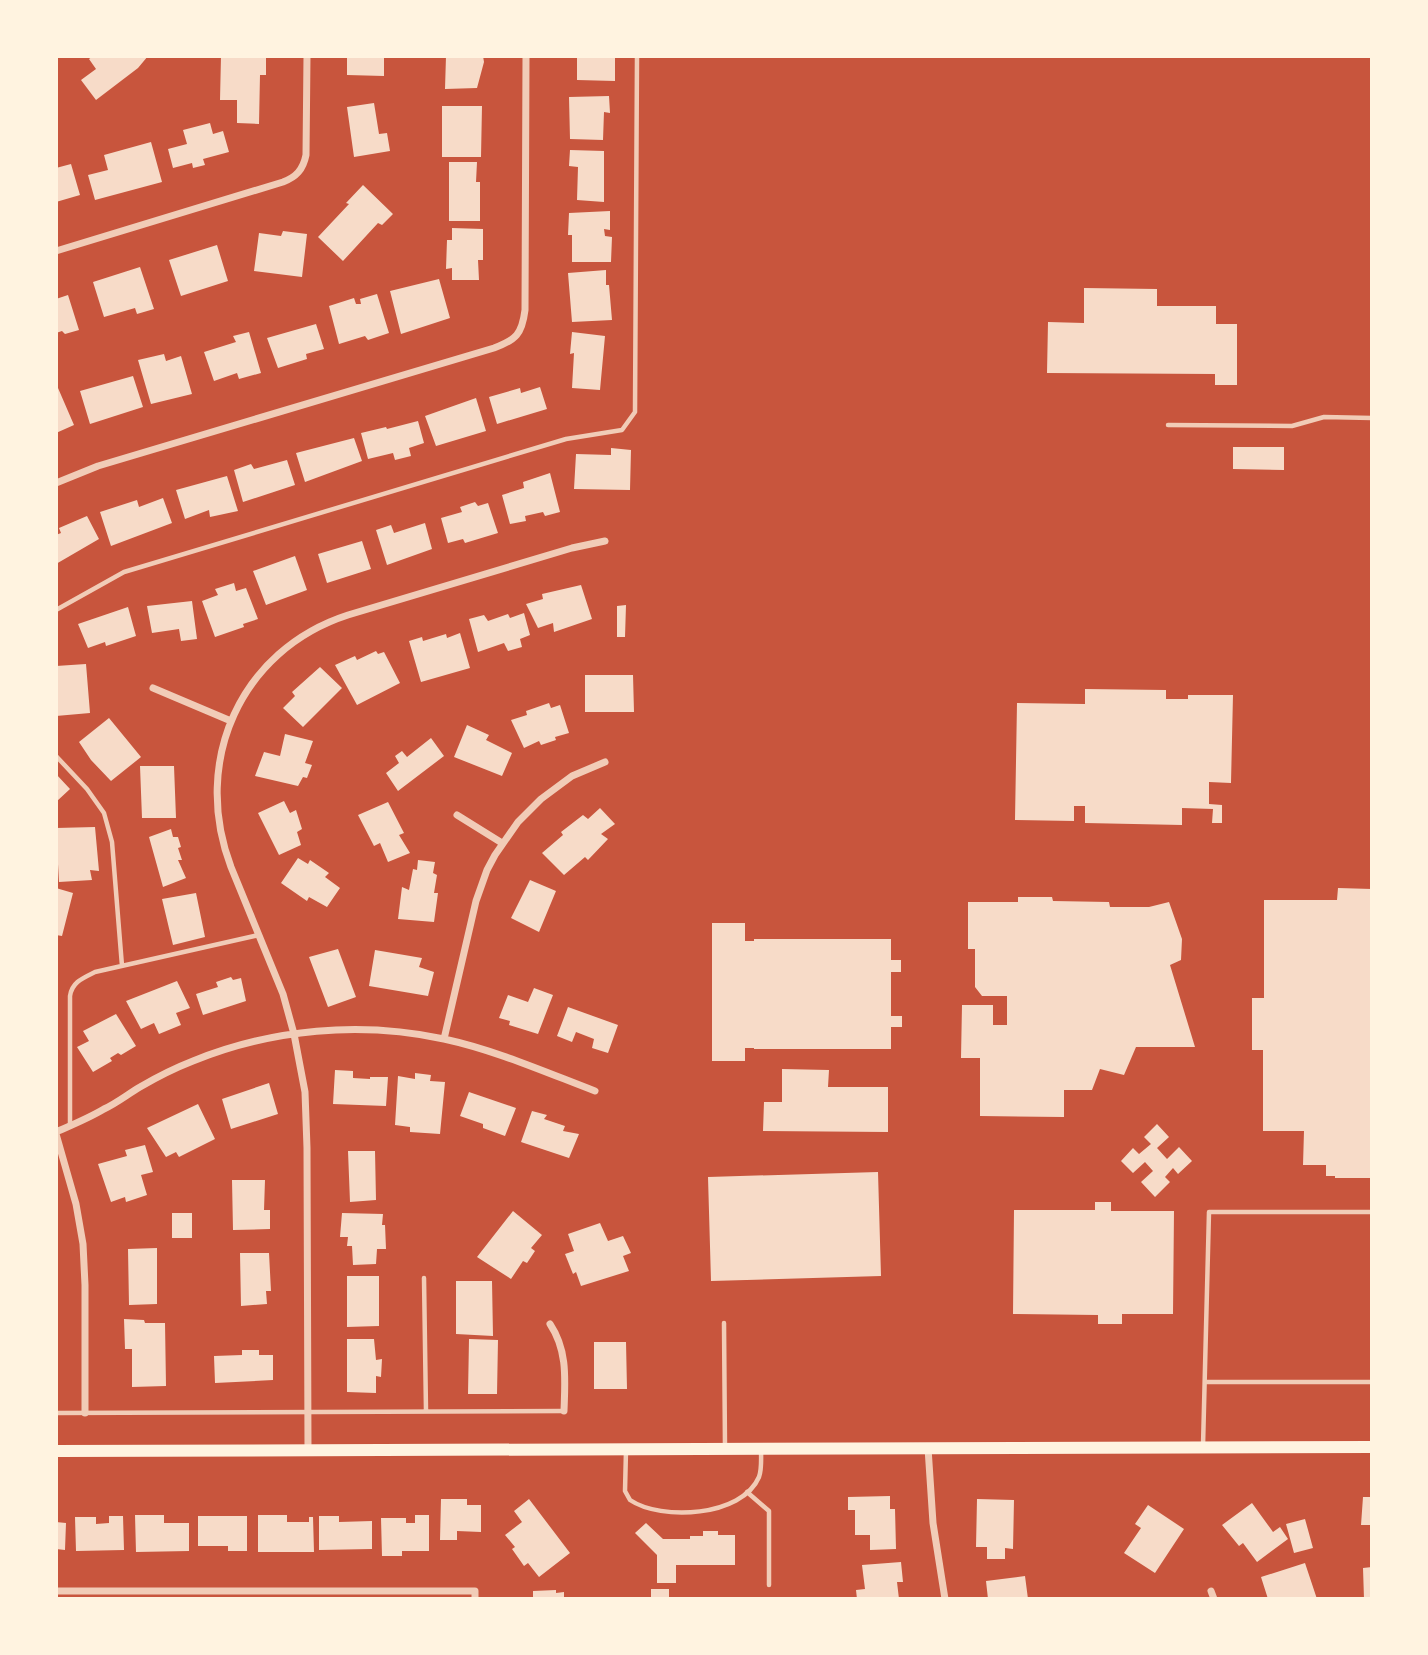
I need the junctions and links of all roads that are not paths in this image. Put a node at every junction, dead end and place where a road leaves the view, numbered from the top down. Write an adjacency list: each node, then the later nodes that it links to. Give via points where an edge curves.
1 (307, 56): 4 (street, via 306,155 301,170 290,179)
2 (526, 56): 7 (street, via 525,310 522,328 511,341 98,466)
3 (637, 56): 9 (lane, via 635,412 622,430 566,439 124,572)
4 (56, 251)
5 (1372, 418): 6 (lane, via 1324,417 1292,426)
6 (1168, 425)
7 (56, 483)
8 (605, 541): 11 (street, via 329,621 263,668)
9 (56, 611)
10 (153, 688): 11 (street)
11 (231, 721): 16 (street, via 216,785 219,828)
12 (56, 756): 17 (lane, via 104,813 112,842)
13 (605, 762): 15 (street, via 555,788)
14 (457, 815): 15 (street)
15 (502, 843): 19 (street, via 476,901)
16 (259, 935): 17 (lane); 18 (street)
17 (122, 966): 21 (lane, via 95,972 71,988)
18 (294, 1034): 19 (street, via 370,1030); 21 (street, via 193,1061); 30 (street, via 307,1127)
19 (444, 1039): 20 (street)
20 (595, 1090)
21 (70, 1126): 22 (street)
22 (56, 1133): 33 (street, via 84,1254)
23 (1372, 1212): 27 (lane, via 1209,1212)
24 (424, 1278): 31 (lane)
25 (724, 1323): 36 (lane)
26 (550, 1325): 29 (street, via 565,1363)
27 (1205, 1382): 28 (lane); 34 (lane)
28 (1372, 1382)
29 (564, 1411): 31 (lane)
30 (308, 1412): 31 (lane); 33 (lane); 40 (street)
31 (426, 1412)
32 (56, 1413): 33 (lane)
33 (85, 1413)
34 (1203, 1447): 35 (main road); 38 (main road)
35 (1372, 1447)
36 (725, 1448): 37 (main road); 39 (main road)
37 (761, 1448): 38 (main road); 42 (lane, via 758,1477)
38 (928, 1448): 47 (street)
39 (626, 1449): 40 (main road); 42 (lane, via 626,1495 641,1505 692,1513)
40 (308, 1450): 41 (main road)
41 (56, 1451)
42 (747, 1492): 43 (lane, via 769,1511)
43 (769, 1586)
44 (56, 1591): 46 (street, via 475,1591)
45 (1211, 1591): 48 (street)
46 (475, 1599)
47 (945, 1599)
48 (1214, 1599)

